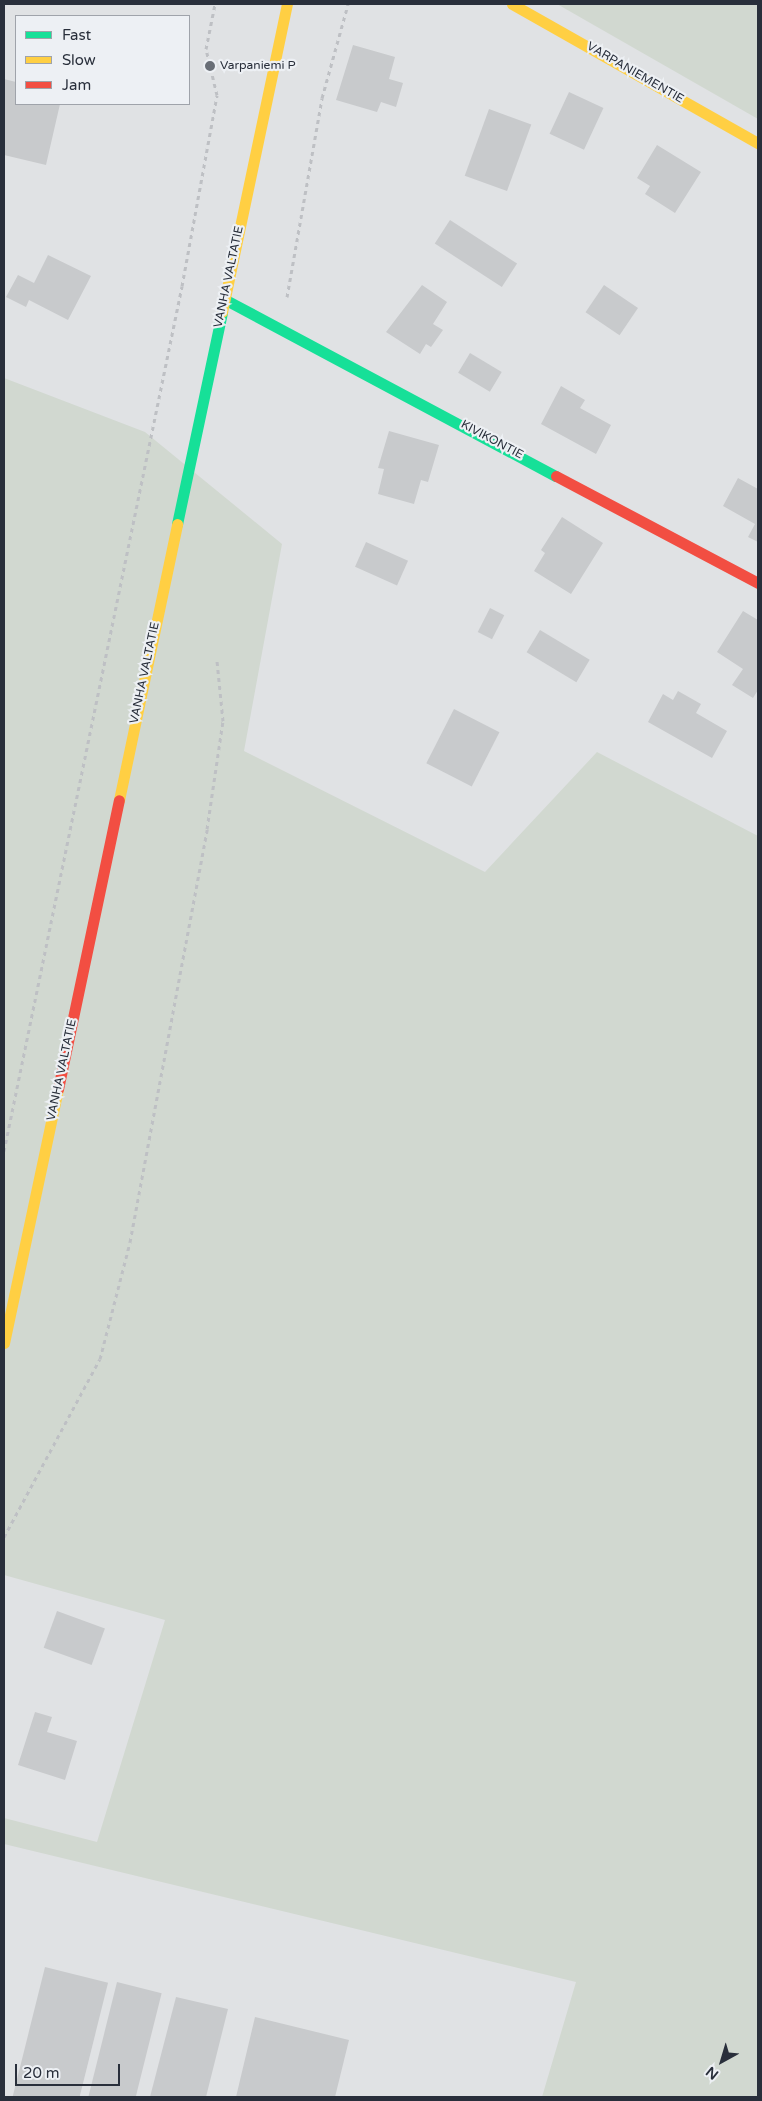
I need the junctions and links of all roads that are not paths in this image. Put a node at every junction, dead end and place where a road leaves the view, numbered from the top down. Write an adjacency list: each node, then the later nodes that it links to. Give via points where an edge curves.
1 (287, 4): 4 (main road, VANHA VALTATIE)
2 (512, 4): 3 (main road, VARPANIEMENTIE)
3 (758, 143)
4 (224, 299): 5 (main road, KIVIKONTIE); 6 (main road, VANHA VALTATIE)
5 (758, 583)
6 (4, 1343)

